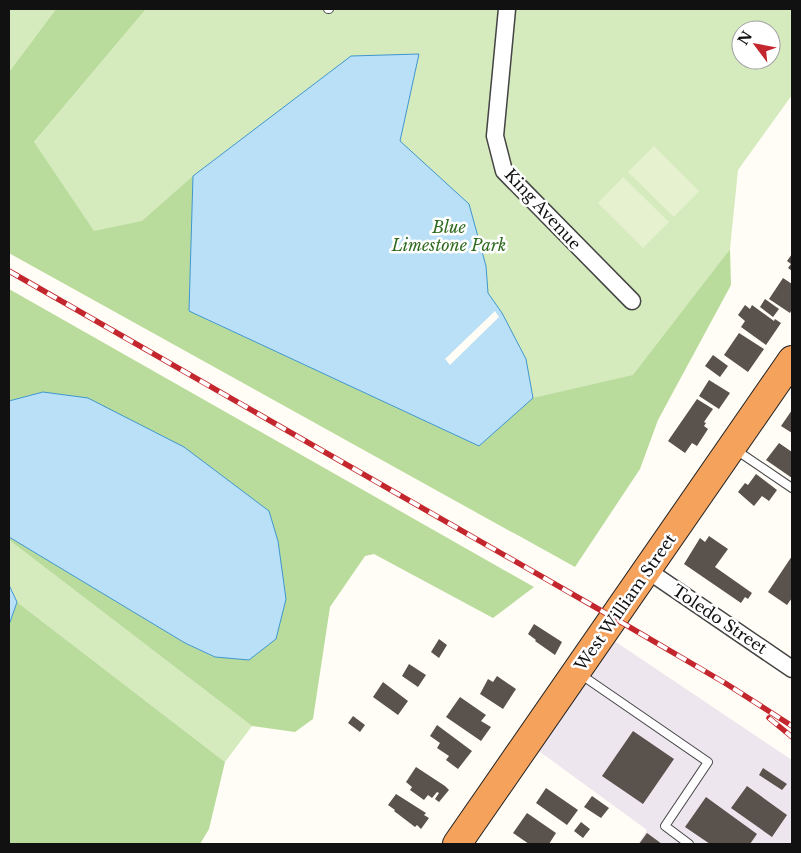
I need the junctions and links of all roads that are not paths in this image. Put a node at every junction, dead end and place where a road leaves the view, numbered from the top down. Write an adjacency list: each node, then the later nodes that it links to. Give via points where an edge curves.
1 (507, 9): 2 (street, King Avenue, via 495,136 504,171)
2 (632, 301)
3 (792, 360): 4 (highway, West William Street)
4 (732, 448): 5 (lane); 6 (highway, West William Street)
5 (792, 488)
6 (647, 570): 7 (street, Toledo Street); 8 (highway, West William Street)
7 (792, 669)
8 (577, 671): 9 (highway, West William Street); 10 (lane, via 708,762 665,826)
9 (457, 844)
10 (689, 844)

